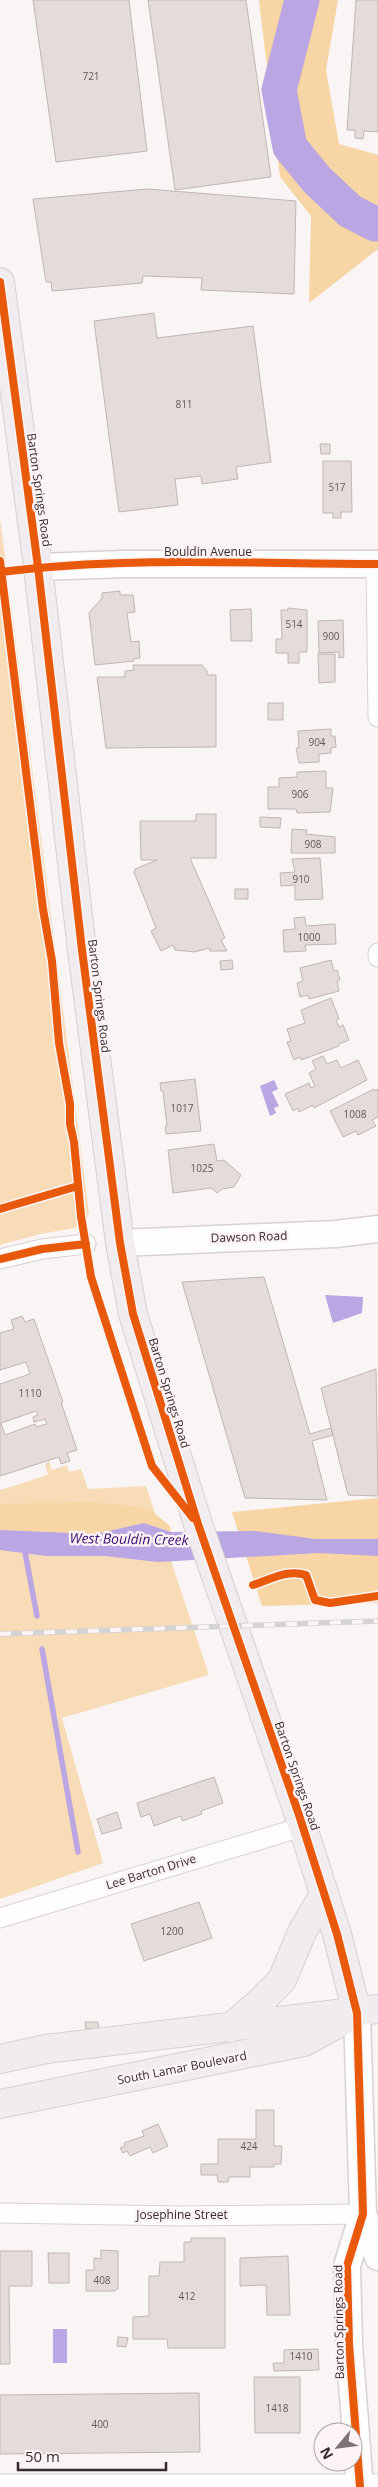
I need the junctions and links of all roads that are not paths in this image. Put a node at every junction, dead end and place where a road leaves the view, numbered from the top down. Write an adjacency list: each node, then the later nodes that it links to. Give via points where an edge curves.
1 (0, 282): 3 (main road, Barton Springs Road)
2 (377, 564): 3 (street, Bouldin Avenue); 4 (street)
3 (38, 567): 8 (main road, Barton Springs Road, via 78,924)
4 (378, 717)
5 (378, 953): 6 (street)
6 (378, 957)
7 (378, 1229): 8 (street, Dawson Road)
8 (120, 1243): 11 (main road, Barton Springs Road, via 133,1314 198,1524)
9 (86, 1244): 10 (street, via 42,1249)
10 (0, 1259)
11 (302, 1827): 12 (main road, Barton Springs Road); 13 (street, Lee Barton Drive)
12 (323, 1896): 14 (main road, Barton Springs Road); 15 (main road, via 302,1932 282,1980)
13 (0, 1918)
14 (367, 2011): 15 (main road); 17 (main road, South Lamar Boulevard, via 304,2042); 19 (street, Barton Springs Road)
15 (230, 2028): 16 (main road, via 46,2049)
16 (0, 2059)
17 (0, 2104)
18 (0, 2213): 19 (street, Josephine Street, via 180,2216)
19 (363, 2214): 20 (street, Barton Springs Road); 22 (street, Barton Springs Road, via 347,2266 349,2344)
20 (378, 2256)
21 (0, 2484): 22 (street)
22 (366, 2485)

